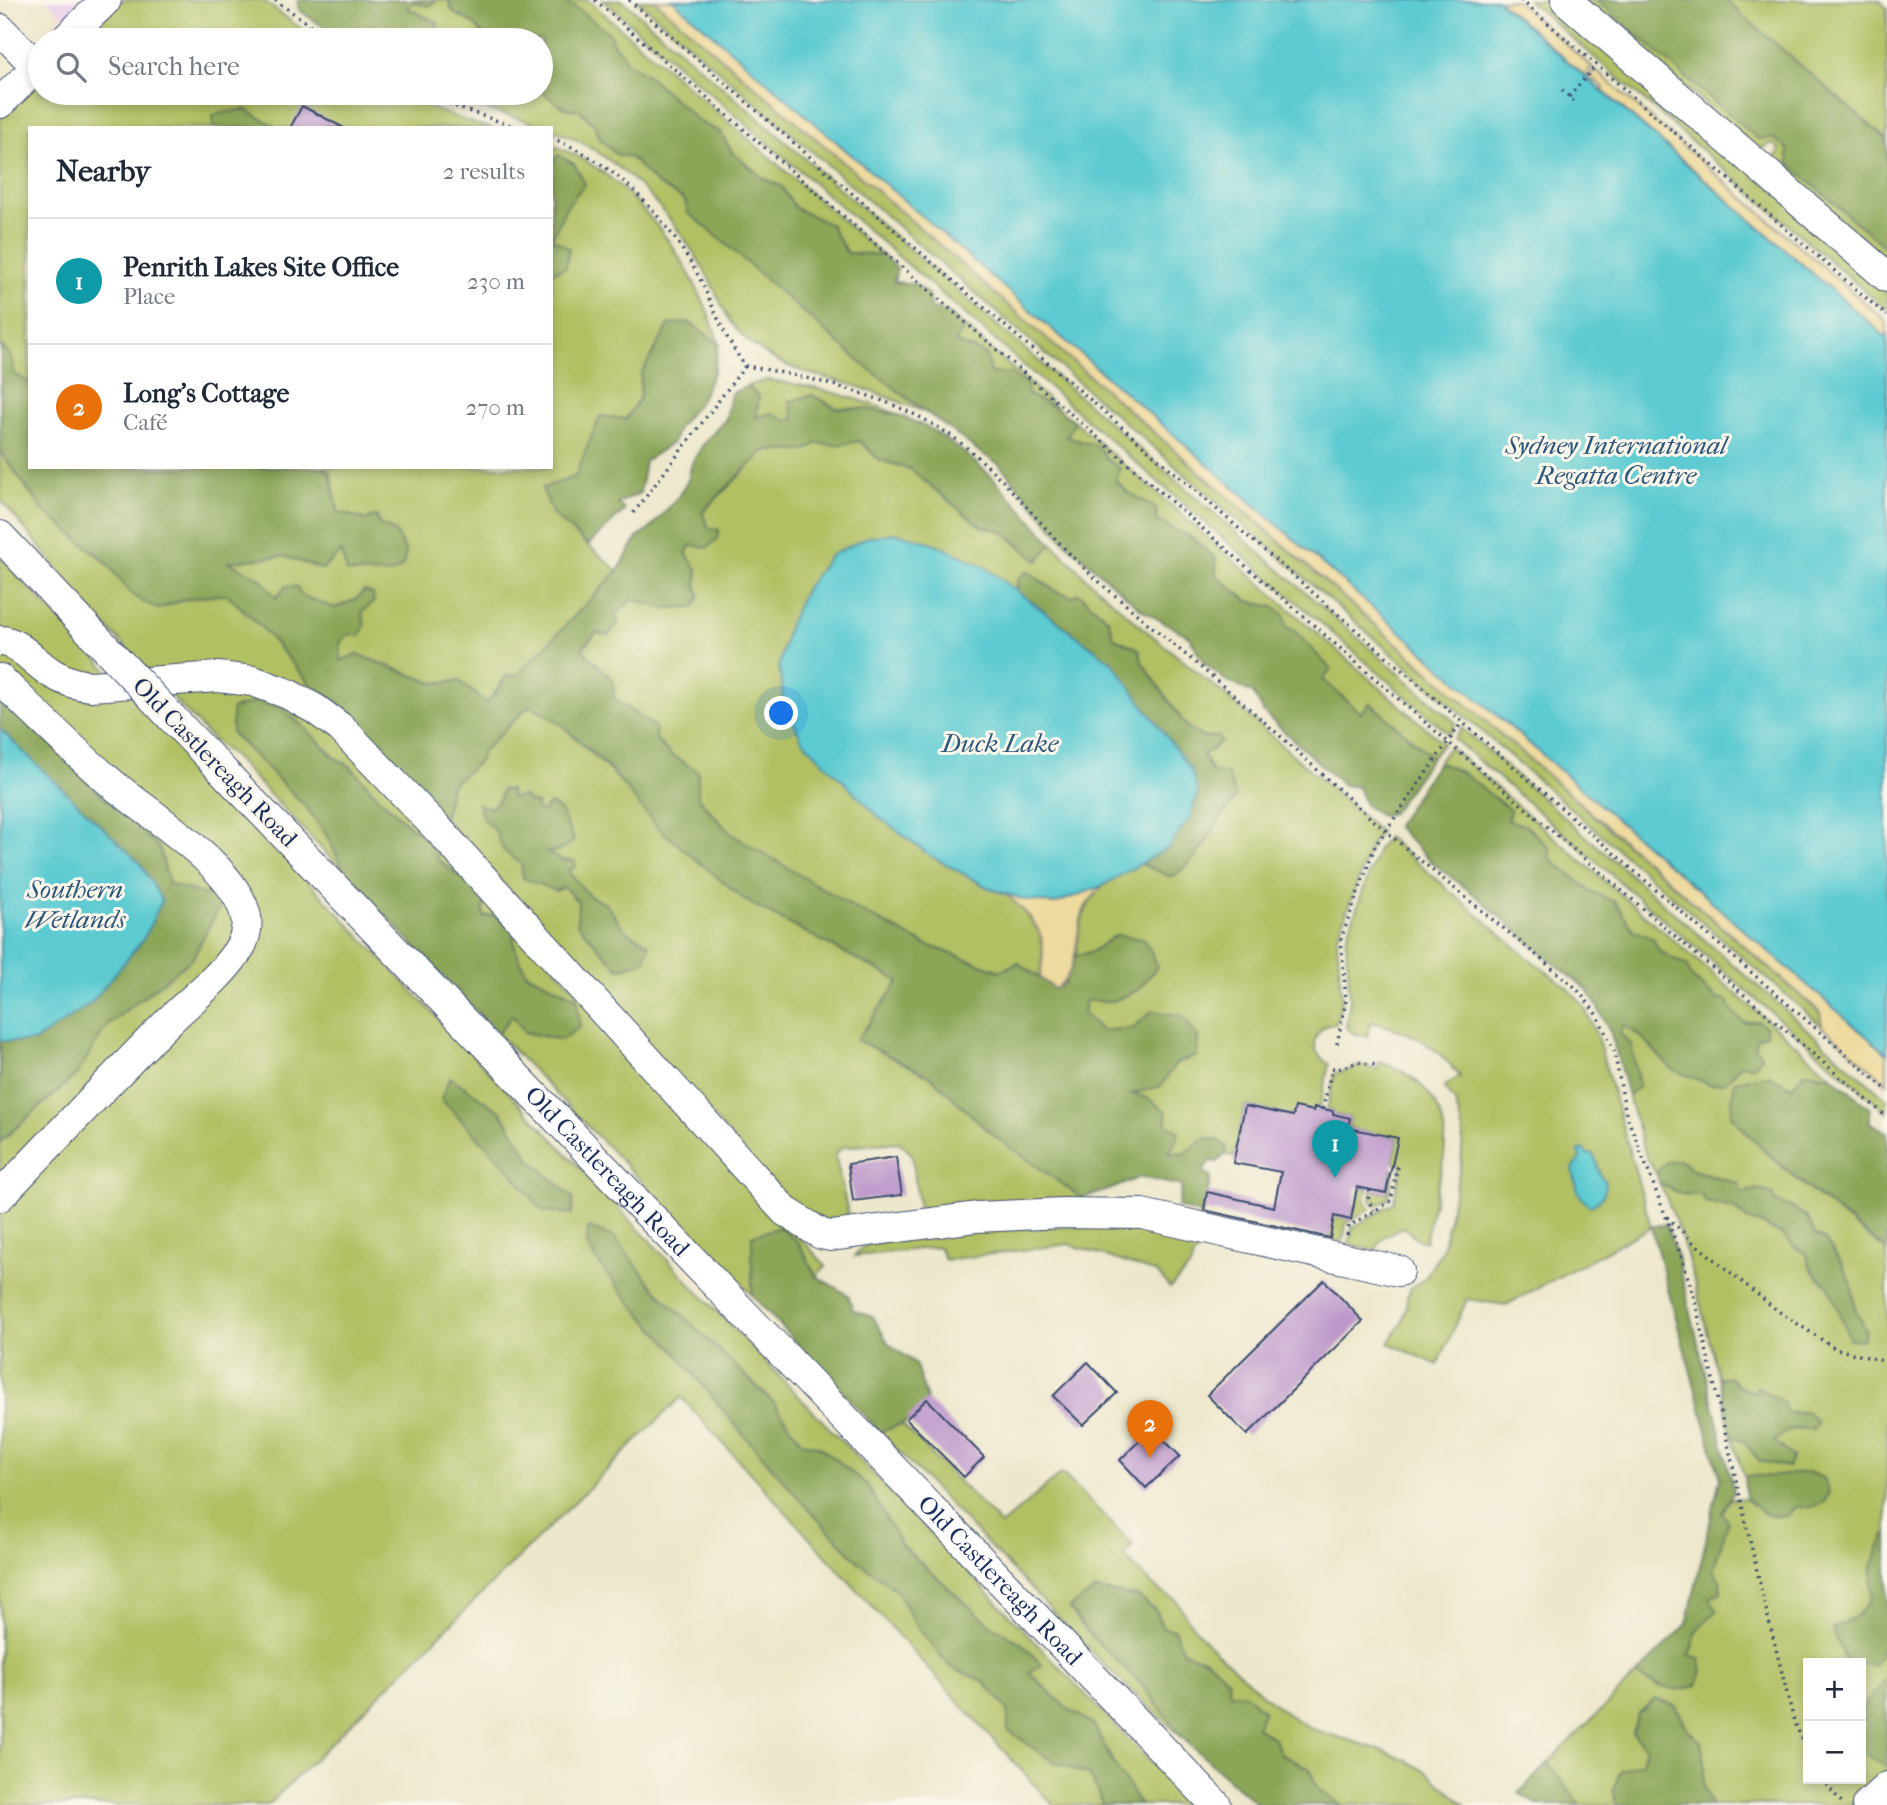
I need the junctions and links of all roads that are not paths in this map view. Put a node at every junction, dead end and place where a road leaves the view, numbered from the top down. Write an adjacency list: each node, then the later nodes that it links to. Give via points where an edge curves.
1 (106, 0): 3 (street)
2 (1566, 0): 8 (street)
3 (77, 28)
4 (0, 29): 5 (street)
5 (28, 56)
6 (28, 76): 7 (street)
7 (0, 103)
8 (1887, 277)
9 (0, 536): 15 (street, Old Castlereagh Road, bridge)
10 (0, 641): 13 (street, via 13,643 53,674 75,684 218,677 254,681 288,694 341,727 785,1211 821,1234 977,1217 1142,1214)
11 (0, 679): 12 (street, via 110,782 187,840 226,880 247,919 246,935 229,964)
12 (0, 1196)
13 (1399, 1271)
14 (1887, 1787): 16 (street)
15 (1216, 1805)
16 (1867, 1805)

